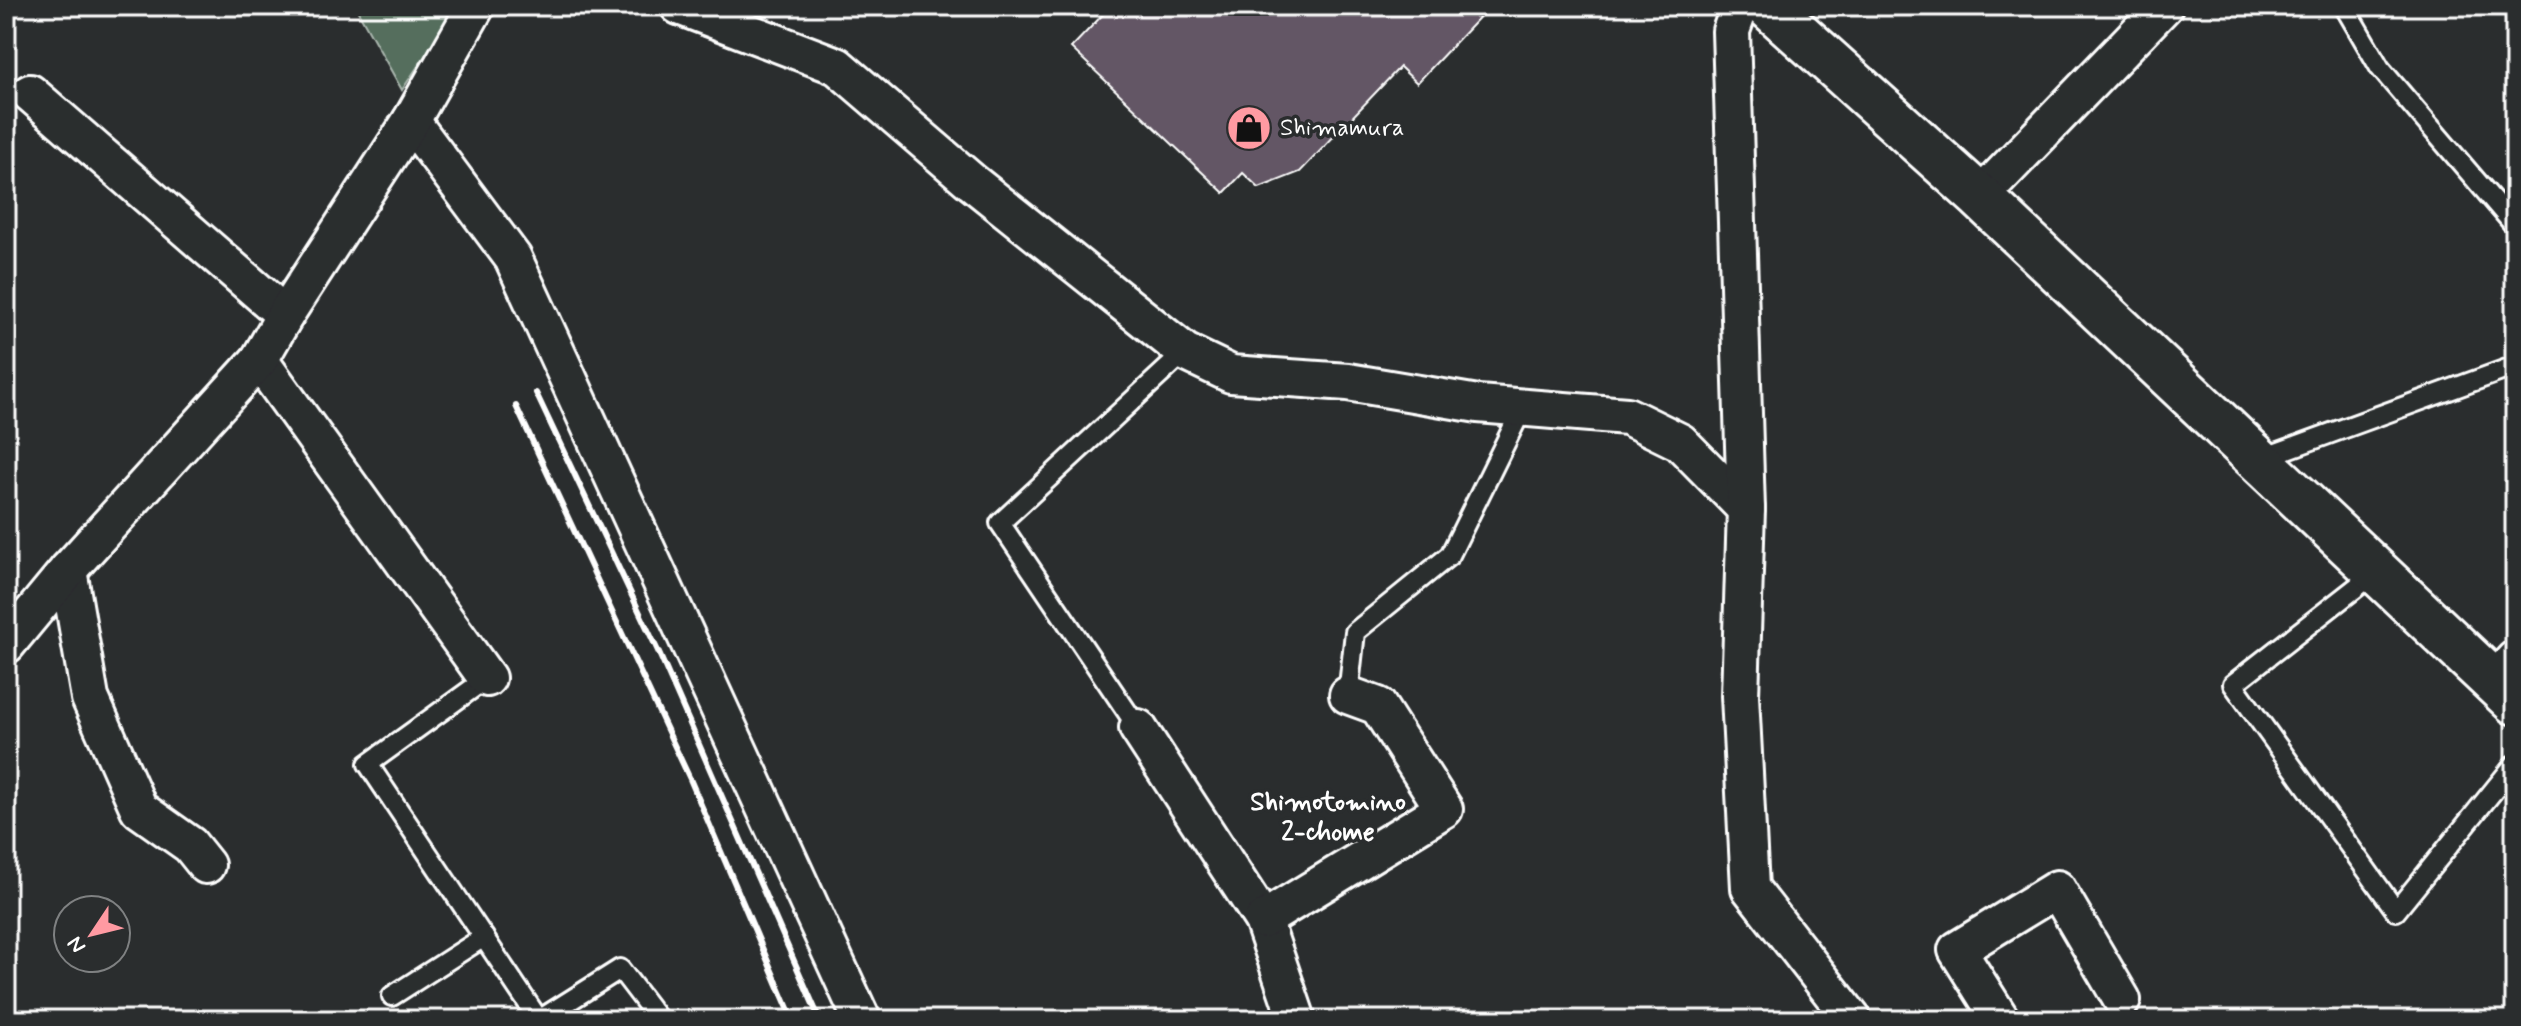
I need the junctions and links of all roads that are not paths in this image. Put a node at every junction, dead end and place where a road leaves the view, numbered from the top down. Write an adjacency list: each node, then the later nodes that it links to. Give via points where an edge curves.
1 (476, 6): 8 (street)
2 (679, 6): 12 (street, via 837,66)
3 (1740, 6): 17 (street, via 1731,31)
4 (1768, 6): 9 (street)
5 (2164, 6): 9 (street)
6 (2344, 6): 10 (lane, via 2380,68)
7 (30, 93): 11 (street)
8 (411, 121): 11 (street); 31 (street, via 513,258)
9 (1980, 197): 16 (street)
10 (2515, 226)
11 (285, 315): 13 (street)
12 (1185, 352): 15 (street, via 1231,374 1348,382); 24 (lane, via 1000,523)
13 (259, 360): 18 (street); 21 (street)
14 (2515, 366): 16 (lane)
15 (1523, 407): 17 (street, via 1627,416 1680,442); 23 (lane, via 1450,555 1355,632)
16 (2257, 460): 19 (street)
17 (1746, 509): 35 (street, via 1740,696 1750,888)
18 (68, 570): 20 (street); 26 (street, via 90,698 139,809 190,845)
19 (2376, 572): 22 (street); 25 (lane, via 2233,684 2396,911)
20 (6, 645)
21 (487, 678): 28 (lane, via 368,764)
22 (2508, 681)
23 (1348, 695): 27 (street, via 1378,706 1444,809)
24 (1138, 728): 27 (street)
25 (2515, 764)
26 (206, 865)
27 (1263, 920): 34 (street)
28 (484, 937): 29 (lane); 32 (lane)
29 (392, 996)
30 (2122, 1000): 36 (street, via 2057,889 1957,950)
31 (853, 1017)
32 (539, 1020): 33 (lane, via 620,969)
33 (659, 1020)
34 (1297, 1020)
35 (1853, 1020)
36 (2001, 1020)

